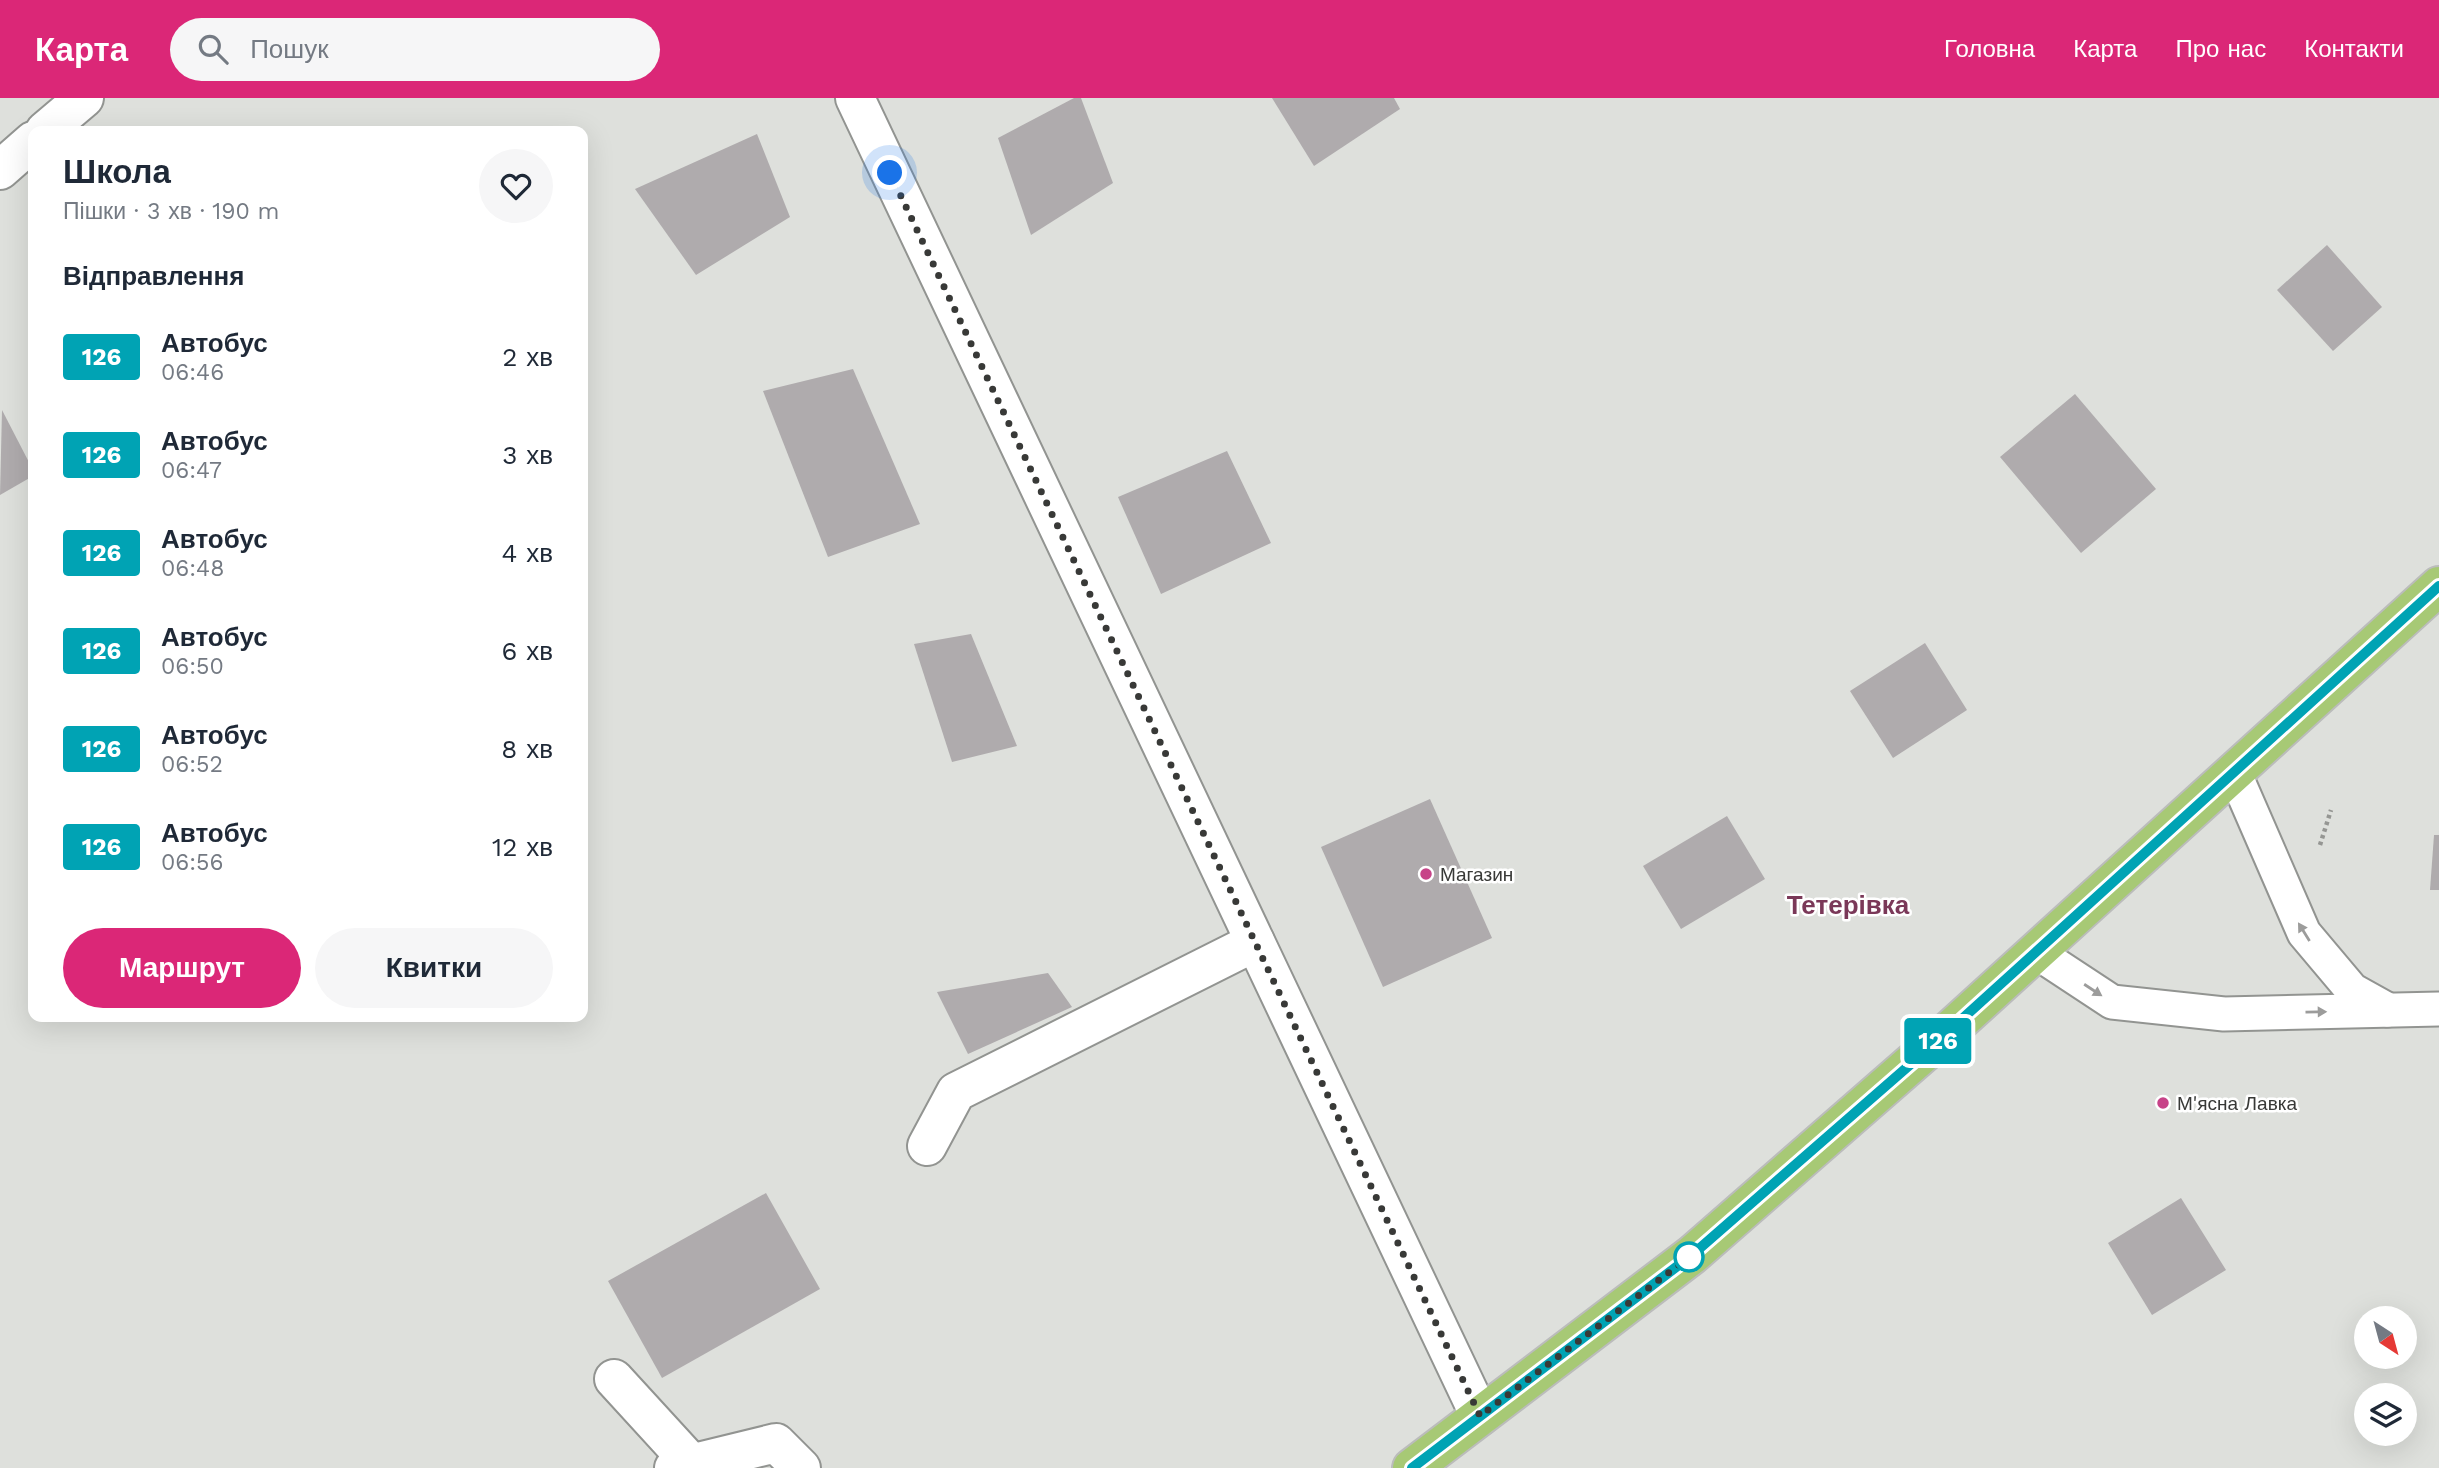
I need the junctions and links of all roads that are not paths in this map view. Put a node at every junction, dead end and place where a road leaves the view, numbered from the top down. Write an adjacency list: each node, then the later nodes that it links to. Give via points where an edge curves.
1 (84, 98): 3 (street)
2 (855, 98): 8 (street)
3 (51, 126)
4 (28, 145): 5 (street)
5 (0, 170)
6 (2439, 586): 7 (main road)
7 (2234, 772): 9 (main road); 11 (lane, one-way to 7, via 2351,990 2304,933)
8 (1255, 942): 12 (street, via 956,1092); 14 (street)
9 (2036, 952): 11 (lane, one-way to 11, via 2112,1002 2224,1014); 14 (main road, via 1692,1255)
10 (2439, 1009): 11 (lane)
11 (2389, 1010)
12 (927, 1146)
13 (614, 1379): 15 (street)
14 (1480, 1416): 17 (main road)
15 (682, 1465): 16 (street, via 776,1443)
16 (801, 1468)
17 (1412, 1468)

